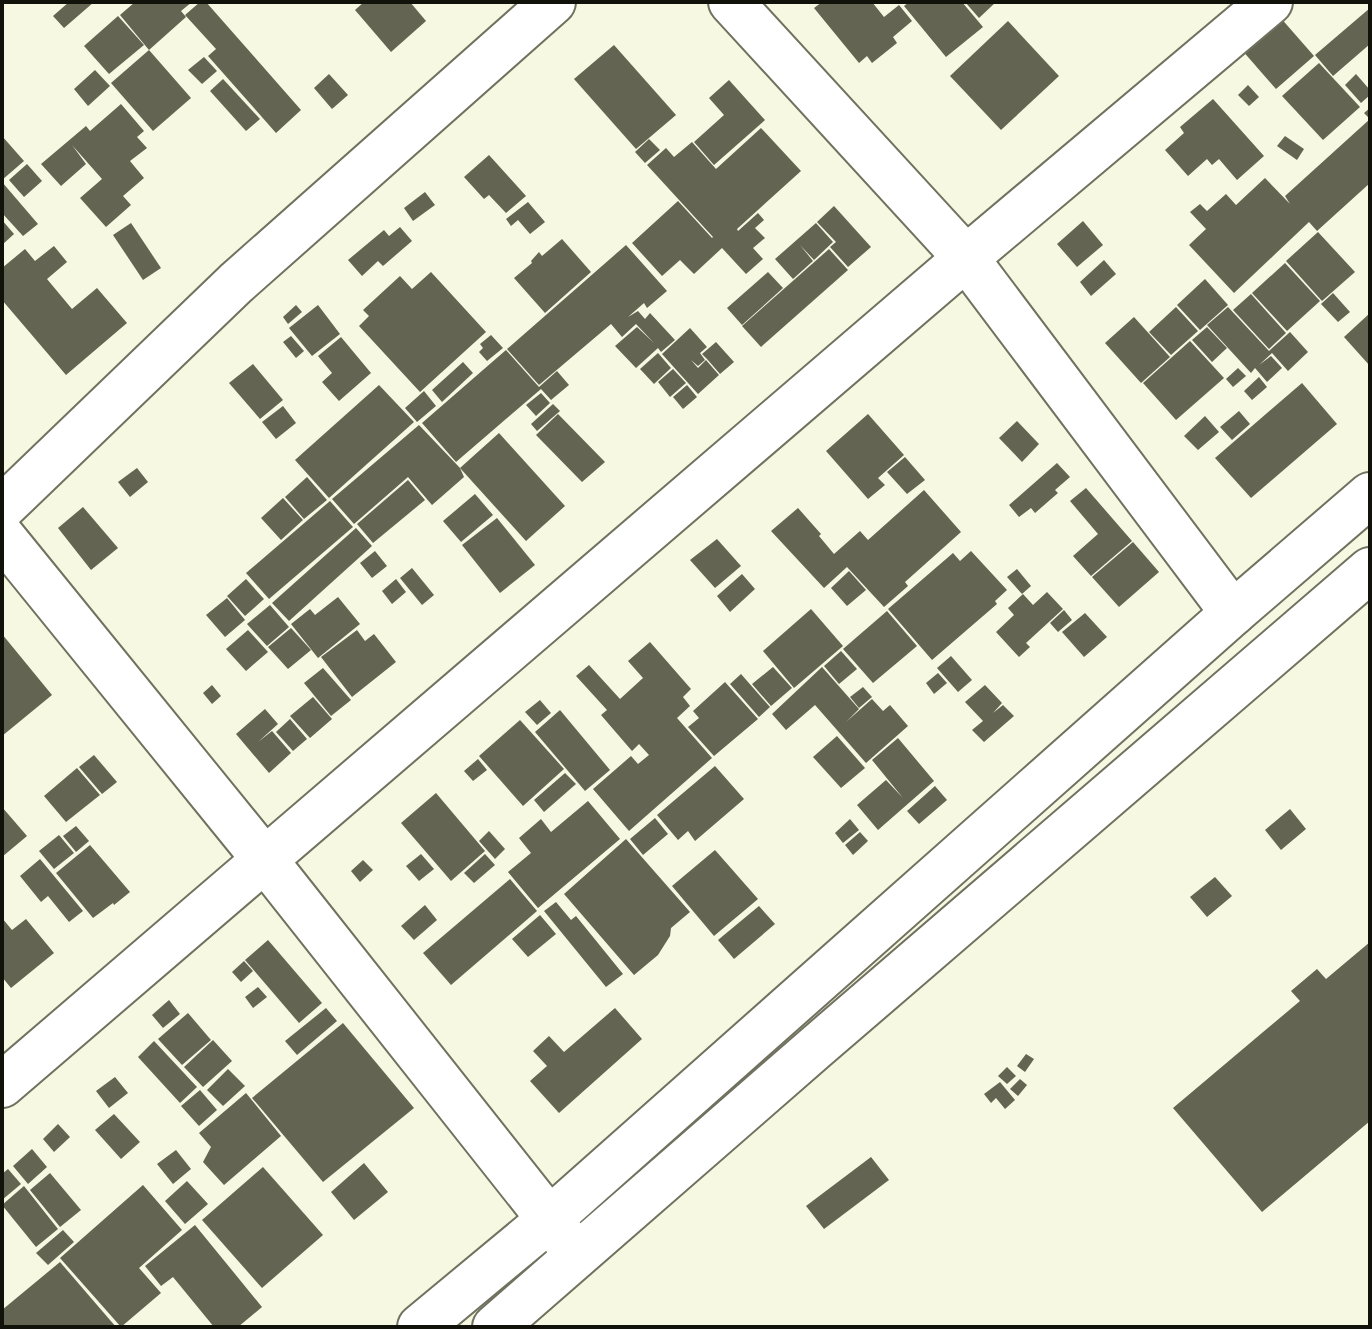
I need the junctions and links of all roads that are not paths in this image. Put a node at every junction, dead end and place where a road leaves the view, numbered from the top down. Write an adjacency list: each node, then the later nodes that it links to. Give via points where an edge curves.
1 (553, 2): 6 (street, via 236,283)
2 (731, 2): 4 (street)
3 (1270, 2): 4 (street)
4 (966, 258): 9 (street); 10 (street)
5 (1370, 495): 9 (street)
6 (2, 508)
7 (2, 536): 10 (street)
8 (1370, 570): 13 (street)
9 (1233, 613): 12 (street)
10 (265, 860): 11 (street); 12 (street)
11 (2, 1085)
12 (550, 1219): 13 (street); 14 (street)
13 (577, 1255): 15 (street)
14 (420, 1327)
15 (495, 1327)

